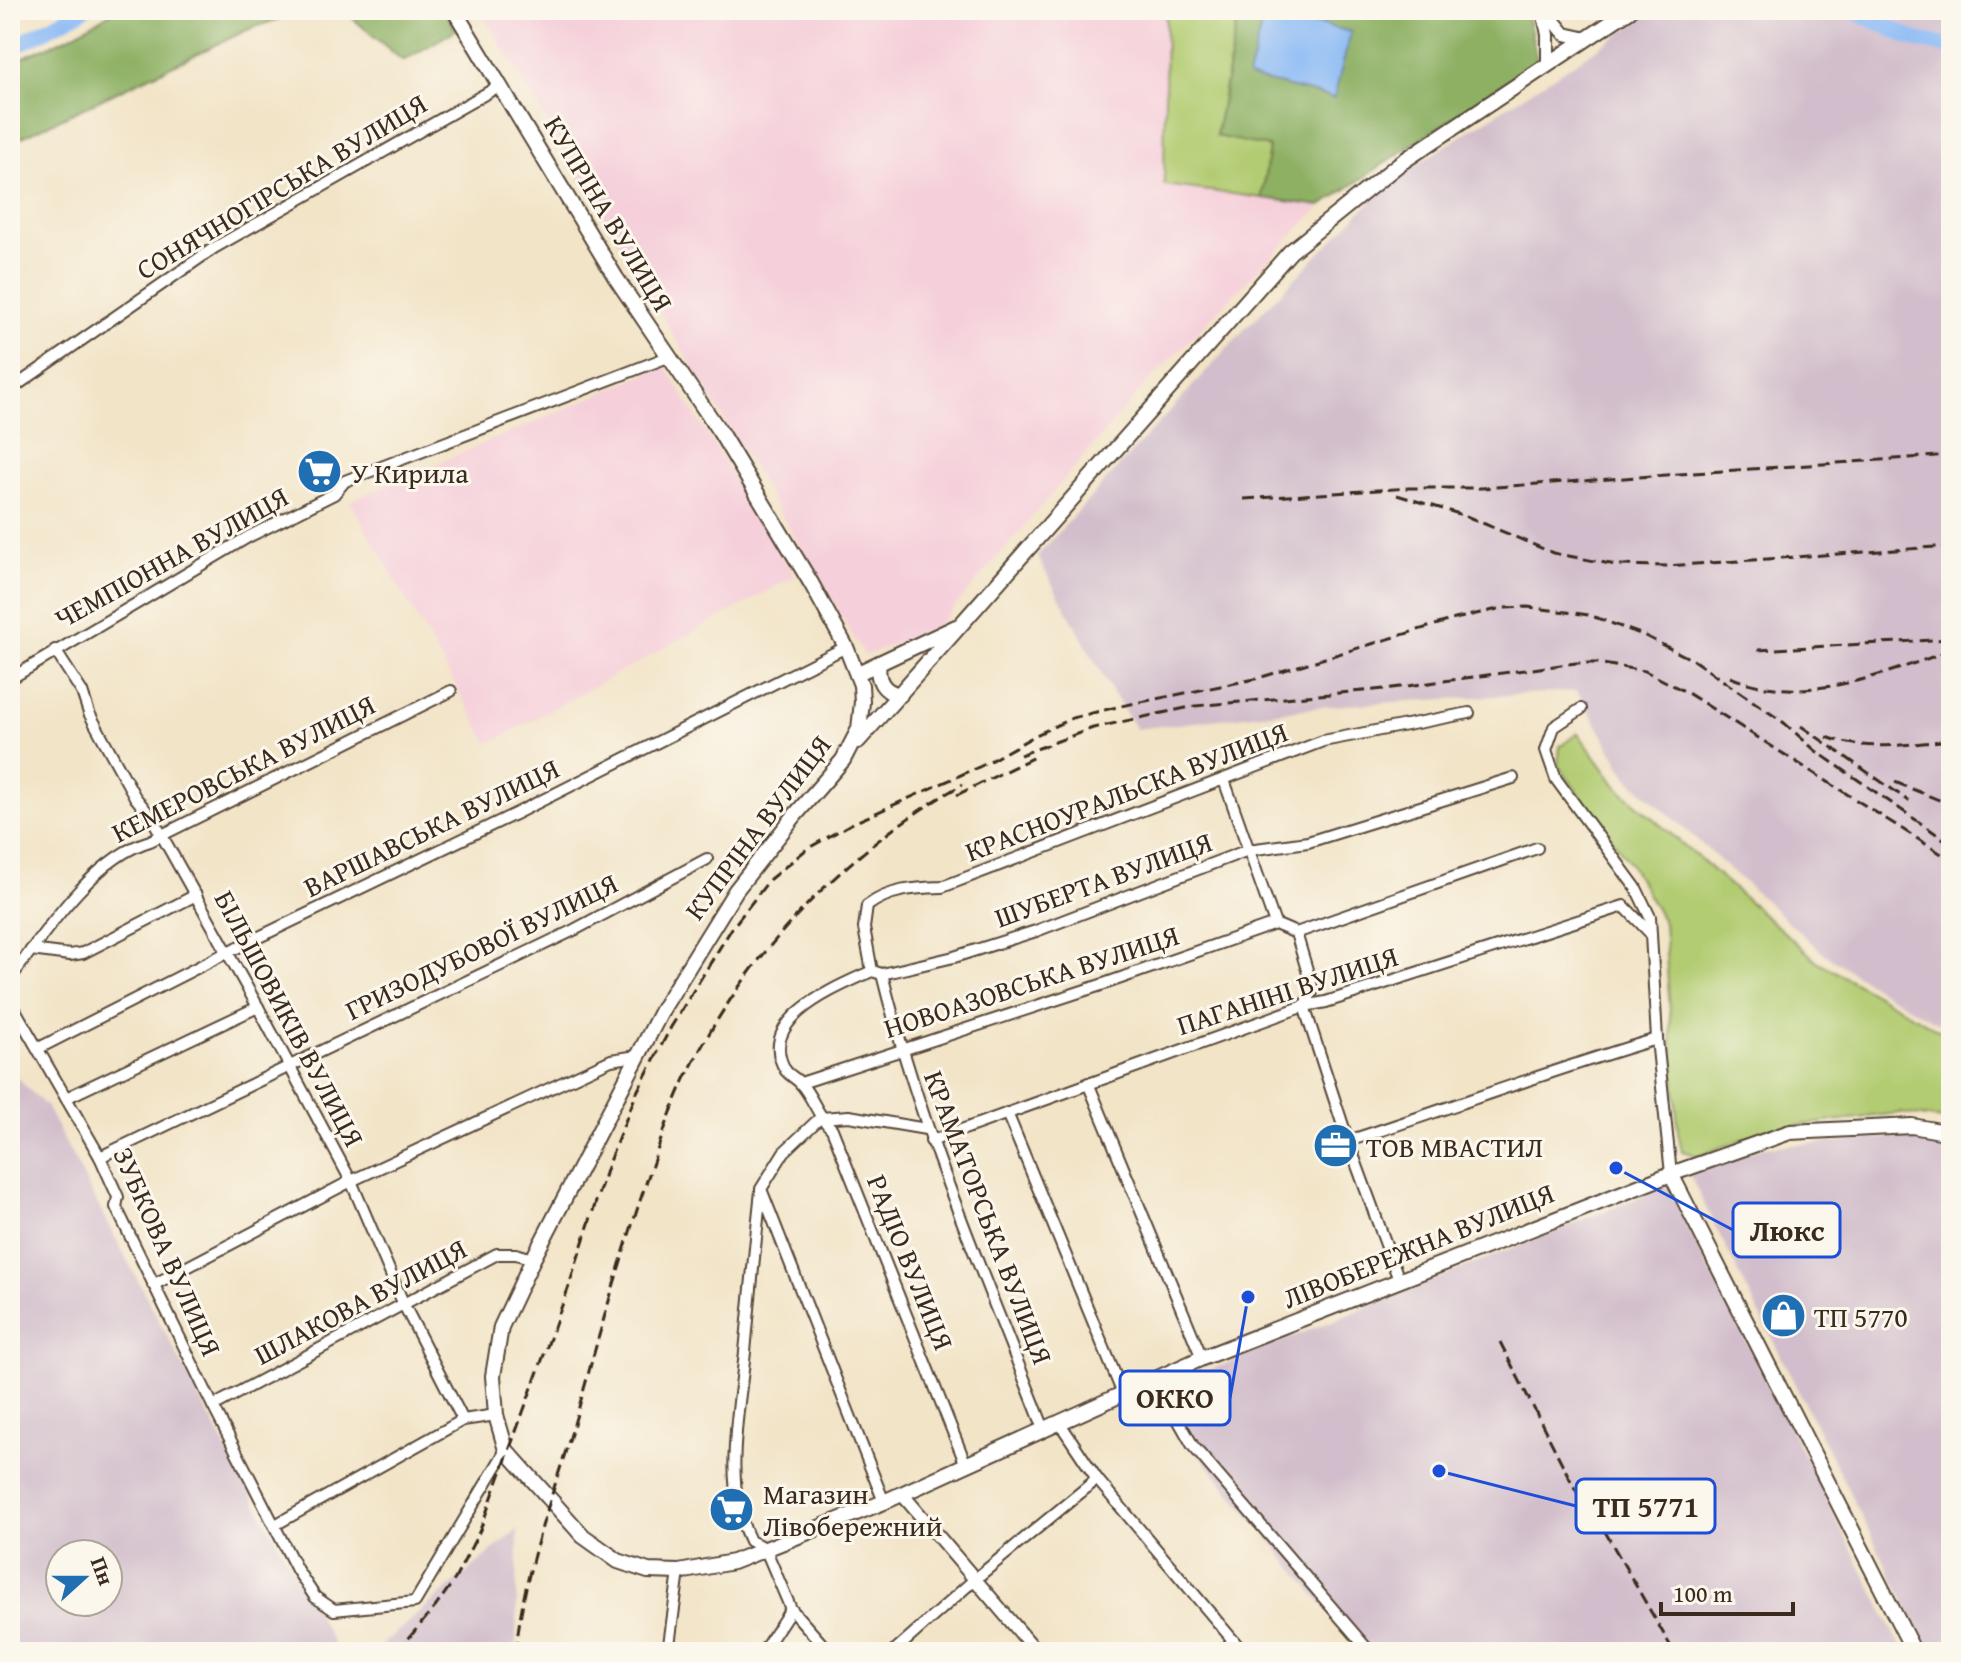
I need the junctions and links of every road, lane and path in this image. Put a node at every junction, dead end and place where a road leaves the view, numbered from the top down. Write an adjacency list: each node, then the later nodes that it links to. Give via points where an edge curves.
1 (454, 10): 6 (main road, КУПРІНА ВУЛИЦЯ)
2 (1544, 10): 4 (street, via 1565,34); 5 (street)
3 (1625, 12): 4 (main road)
4 (1587, 39): 5 (main road)
5 (1548, 65): 9 (main road, via 1399,164 1290,252)
6 (501, 85): 7 (main road, КУПРІНА ВУЛИЦЯ); 8 (street, СОНЯЧНОГІРСЬКА ВУЛИЦЯ, via 214,248)
7 (668, 357): 10 (main road, КУПРІНА ВУЛИЦЯ, via 720,432); 11 (street, ЧЕМПІОННА ВУЛИЦЯ, via 345,481 334,494 248,537)
8 (10, 390)
9 (964, 623): 12 (main road); 16 (main road)
10 (846, 647): 13 (main road, КУПРІНА ВУЛИЦЯ); 31 (street, ВАРШАВСЬКА ВУЛИЦЯ)
11 (55, 650): 14 (street, ЧЕМПІОННА ВУЛИЦЯ); 22 (street, БІЛЬШОВИКІВ ВУЛИЦЯ)
12 (879, 663): 13 (main road); 16 (main road, via 881,684 888,693)
13 (858, 673): 19 (main road, КУПРІНА ВУЛИЦЯ, via 859,729)
14 (10, 679)
15 (451, 691): 22 (street, КЕМЕРОВСЬКА ВУЛИЦЯ)
16 (900, 695): 19 (main road)
17 (1581, 709): 29 (street, via 1554,727 1546,750 1556,779 1636,888 1650,917)
18 (1469, 713): 21 (street, КРАСНОУРАЛЬСКА ВУЛИЦЯ, via 1323,741)
19 (843, 760): 40 (main road, КУПРІНА ВУЛИЦЯ, via 736,890)
20 (1513, 778): 24 (street, ШУБЕРТА ВУЛИЦЯ, via 1308,842)
21 (1224, 780): 24 (street); 32 (street, КРАСНОУРАЛЬСКА ВУЛИЦЯ, via 942,887 909,888 879,897 867,906 864,928)
22 (161, 835): 26 (street, БІЛЬШОВИКІВ ВУЛИЦЯ); 30 (street, КЕМЕРОВСЬКА ВУЛИЦЯ, via 129,847 90,878)
23 (1537, 848): 28 (street)
24 (1248, 850): 27 (street); 32 (street, ШУБЕРТА ВУЛИЦЯ, via 1036,931 954,957)
25 (707, 859): 41 (street, ГРИЗОДУБОВОЇ ВУЛИЦЯ, via 574,930)
26 (196, 895): 30 (street, via 83,953); 31 (street, БІЛЬШОВИКІВ ВУЛИЦЯ)
27 (1275, 924): 28 (street); 39 (street, НОВОАЗОВСЬКА ВУЛИЦЯ)
28 (1296, 933): 35 (street, via 1313,990)
29 (1651, 934): 35 (street, ПАГАНІНІ ВУЛИЦЯ, via 1624,906); 37 (street)
30 (31, 950): 33 (street, КЕМЕРОВСЬКА ВУЛИЦЯ)
31 (228, 952): 36 (street, БІЛЬШОВИКІВ ВУЛИЦЯ); 38 (street, ВАРШАВСЬКА ВУЛИЦЯ)
32 (877, 972): 39 (street, КРАМАТОРСЬКА ВУЛИЦЯ); 42 (street, ШУБЕРТА ВУЛИЦЯ, via 820,996 785,1026 780,1046 785,1069)
33 (10, 979)
34 (10, 1001): 38 (street, ЗУБКОВА ВУЛИЦЯ)
35 (1304, 1006): 43 (street, ПАГАНІНІ ВУЛИЦЯ); 50 (street)
36 (258, 1007): 41 (street, БІЛЬШОВИКІВ ВУЛИЦЯ); 44 (street)
37 (1657, 1039): 50 (street); 52 (street)
38 (37, 1049): 44 (street, ЗУБКОВА ВУЛИЦЯ)
39 (901, 1050): 42 (street, НОВОАЗОВСЬКА ВУЛИЦЯ); 47 (street, КРАМАТОРСЬКА ВУЛИЦЯ)
40 (637, 1056): 53 (street, via 611,1060); 55 (main road, КУПРІНА ВУЛИЦЯ)
41 (290, 1065): 51 (street, ГРИЗОДУБОВОЇ ВУЛИЦЯ); 53 (street, БІЛЬШОВИКІВ ВУЛИЦЯ)
42 (801, 1083): 46 (street, РАДІО ВУЛИЦЯ)
43 (1088, 1083): 45 (street, ПАГАНІНІ ВУЛИЦЯ); 59 (street)
44 (66, 1098): 51 (street, ЗУБКОВА ВУЛИЦЯ)
45 (1007, 1113): 49 (street, ПАГАНІНІ ВУЛИЦЯ); 61 (street)
46 (820, 1118): 47 (street, via 849,1116); 54 (street, via 784,1152); 68 (street, РАДІО ВУЛИЦЯ, via 832,1129)
47 (926, 1129): 49 (street, КРАМАТОРСЬКА ВУЛИЦЯ)
48 (1951, 1133): 52 (main road, ЛІВОБЕРЕЖНА ВУЛИЦЯ, via 1912,1126 1790,1132)
49 (931, 1141): 66 (street, КРАМАТОРСЬКА ВУЛИЦЯ)
50 (1348, 1141): 56 (street)
51 (100, 1157): 57 (street, ЗУБКОВА ВУЛИЦЯ, via 118,1197 116,1207)
52 (1671, 1174): 56 (main road, ЛІВОБЕРЕЖНА ВУЛИЦЯ); 86 (main road)
53 (351, 1181): 57 (street); 58 (street, БІЛЬШОВИКІВ ВУЛИЦЯ)
54 (761, 1189): 71 (street); 73 (street, via 736,1445 736,1499 750,1541)
55 (533, 1259): 58 (street, ШЛАКОВА ВУЛИЦЯ, via 497,1254); 63 (main road, КУПРІНА ВУЛИЦЯ, via 501,1327 493,1376)
56 (1399, 1280): 59 (main road, ЛІВОБЕРЕЖНА ВУЛИЦЯ)
57 (153, 1285): 62 (street, ЗУБКОВА ВУЛИЦЯ)
58 (404, 1305): 62 (street, ШЛАКОВА ВУЛИЦЯ); 64 (street, БІЛЬШОВИКІВ ВУЛИЦЯ)
59 (1202, 1358): 60 (main road, ЛІВОБЕРЕЖНА ВУЛИЦЯ)
60 (1155, 1379): 61 (main road, ЛІВОБЕРЕЖНА ВУЛИЦЯ); 85 (street, via 1193,1446)
61 (1123, 1394): 65 (main road, ЛІВОБЕРЕЖНА ВУЛИЦЯ)
62 (213, 1406): 72 (street, ЗУБКОВА ВУЛИЦЯ)
63 (496, 1415): 64 (street); 67 (main road, КУПРІНА ВУЛИЦЯ)
64 (463, 1420): 72 (street)
65 (1059, 1422): 66 (main road, ЛІВОБЕРЕЖНА ВУЛИЦЯ); 69 (street)
66 (1044, 1429): 68 (main road, ЛІВОБЕРЕЖНА ВУЛИЦЯ)
67 (506, 1450): 72 (street, ЗУБКОВА ВУЛИЦЯ, via 415,1602 334,1610 315,1597); 74 (main road, ЛІВОБЕРЕЖНА ВУЛИЦЯ, via 583,1536 618,1561 648,1571)
68 (966, 1465): 70 (main road, ЛІВОБЕРЕЖНА ВУЛИЦЯ)
69 (1097, 1479): 75 (street); 77 (street)
70 (902, 1494): 71 (main road, ЛІВОБЕРЕЖНА ВУЛИЦЯ); 75 (street)
71 (884, 1502): 73 (main road, ЛІВОБЕРЕЖНА ВУЛИЦЯ)
72 (275, 1525)
73 (765, 1548): 74 (main road, ЛІВОБЕРЕЖНА ВУЛИЦЯ, via 733,1562); 76 (street)
74 (679, 1572): 78 (street)
75 (974, 1580): 81 (street); 82 (street)
76 (791, 1609): 79 (street); 80 (street)
77 (1234, 1641): 83 (street); 84 (street)
78 (668, 1652)
79 (766, 1652)
80 (829, 1652)
81 (893, 1652)
82 (1037, 1652)
83 (1220, 1652)
84 (1243, 1652)
85 (1370, 1652)
86 (1914, 1652)

